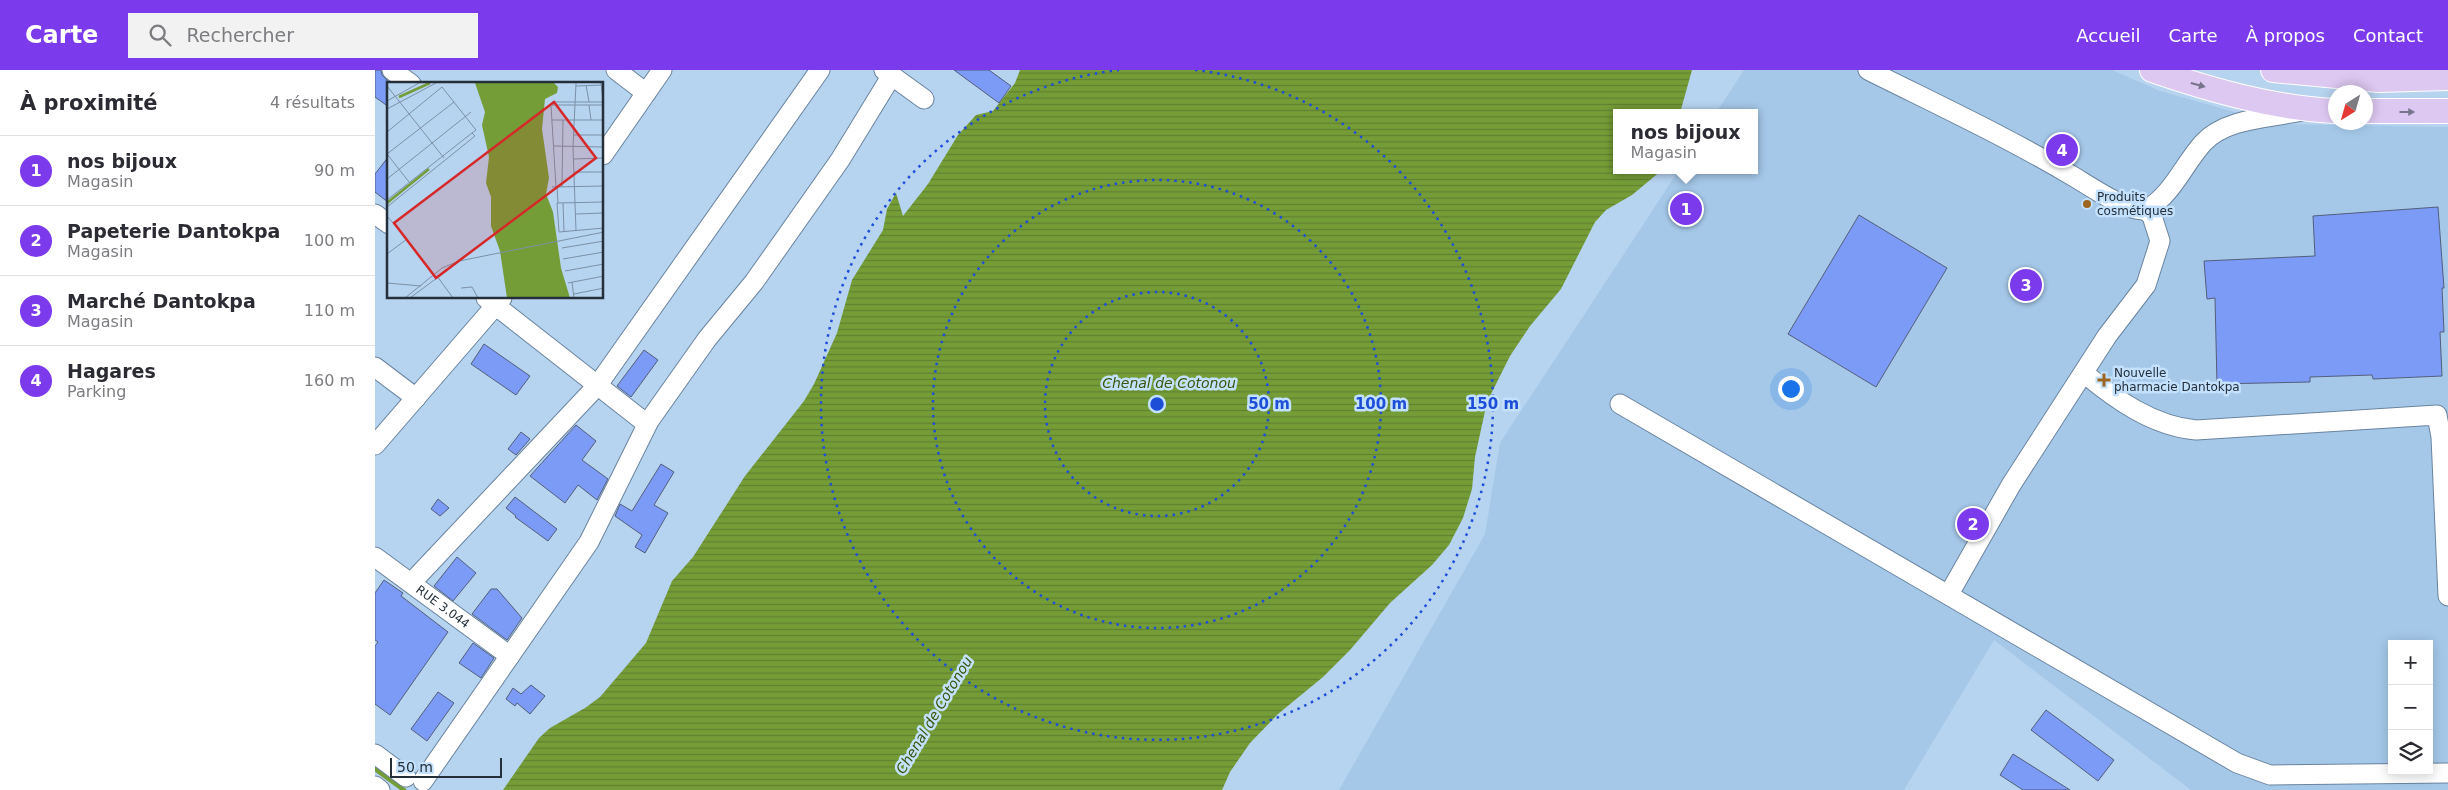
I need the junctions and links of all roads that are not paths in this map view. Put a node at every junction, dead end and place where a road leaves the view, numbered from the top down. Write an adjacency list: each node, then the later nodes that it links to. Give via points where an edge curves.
1 (392, 70): 12 (street)
2 (616, 70): 13 (street)
3 (662, 70): 13 (street)
4 (820, 70): 26 (street)
5 (1868, 70): 20 (street, via 2026,148 2095,190 2135,210)
6 (2151, 70): 15 (main road, one-way to 15, via 2209,88)
7 (2273, 70): 11 (main road)
8 (2344, 70): 11 (street)
9 (888, 73): 14 (street); 29 (street, via 840,160 754,282 707,339)
10 (2436, 76): 11 (main road)
11 (2379, 80)
12 (408, 82)
13 (646, 93): 19 (street)
14 (924, 99)
15 (2311, 110): 16 (main road); 20 (street, via 2227,126 2204,142 2164,196)
16 (2328, 111)
17 (2373, 111): 18 (main road, one-way to 18)
18 (2448, 111)
19 (604, 154)
20 (2146, 210): 25 (street, via 2159,241 2146,285 2121,316)
21 (375, 214): 22 (street)
22 (387, 223)
23 (494, 300): 26 (street); 27 (street)
24 (375, 367): 27 (street)
25 (2084, 373): 30 (street, via 2138,412 2179,428 2196,430 2432,415 2439,418); 35 (street, via 2011,485)
26 (597, 386): 29 (street); 34 (street)
27 (416, 398): 31 (street)
28 (1620, 404): 35 (street)
29 (647, 424): 37 (street, via 589,542)
30 (2445, 436): 33 (street)
31 (375, 445)
32 (375, 557): 34 (street, RUE 3.044)
33 (2447, 577): 36 (street)
34 (411, 583): 37 (street, RUE 3.044)
35 (1949, 594): 39 (street, via 2237,763 2270,775)
36 (2448, 596)
37 (510, 656): 38 (street, via 415,779)
38 (375, 754)
39 (2448, 773)
40 (375, 786): 41 (street)
41 (380, 790)

